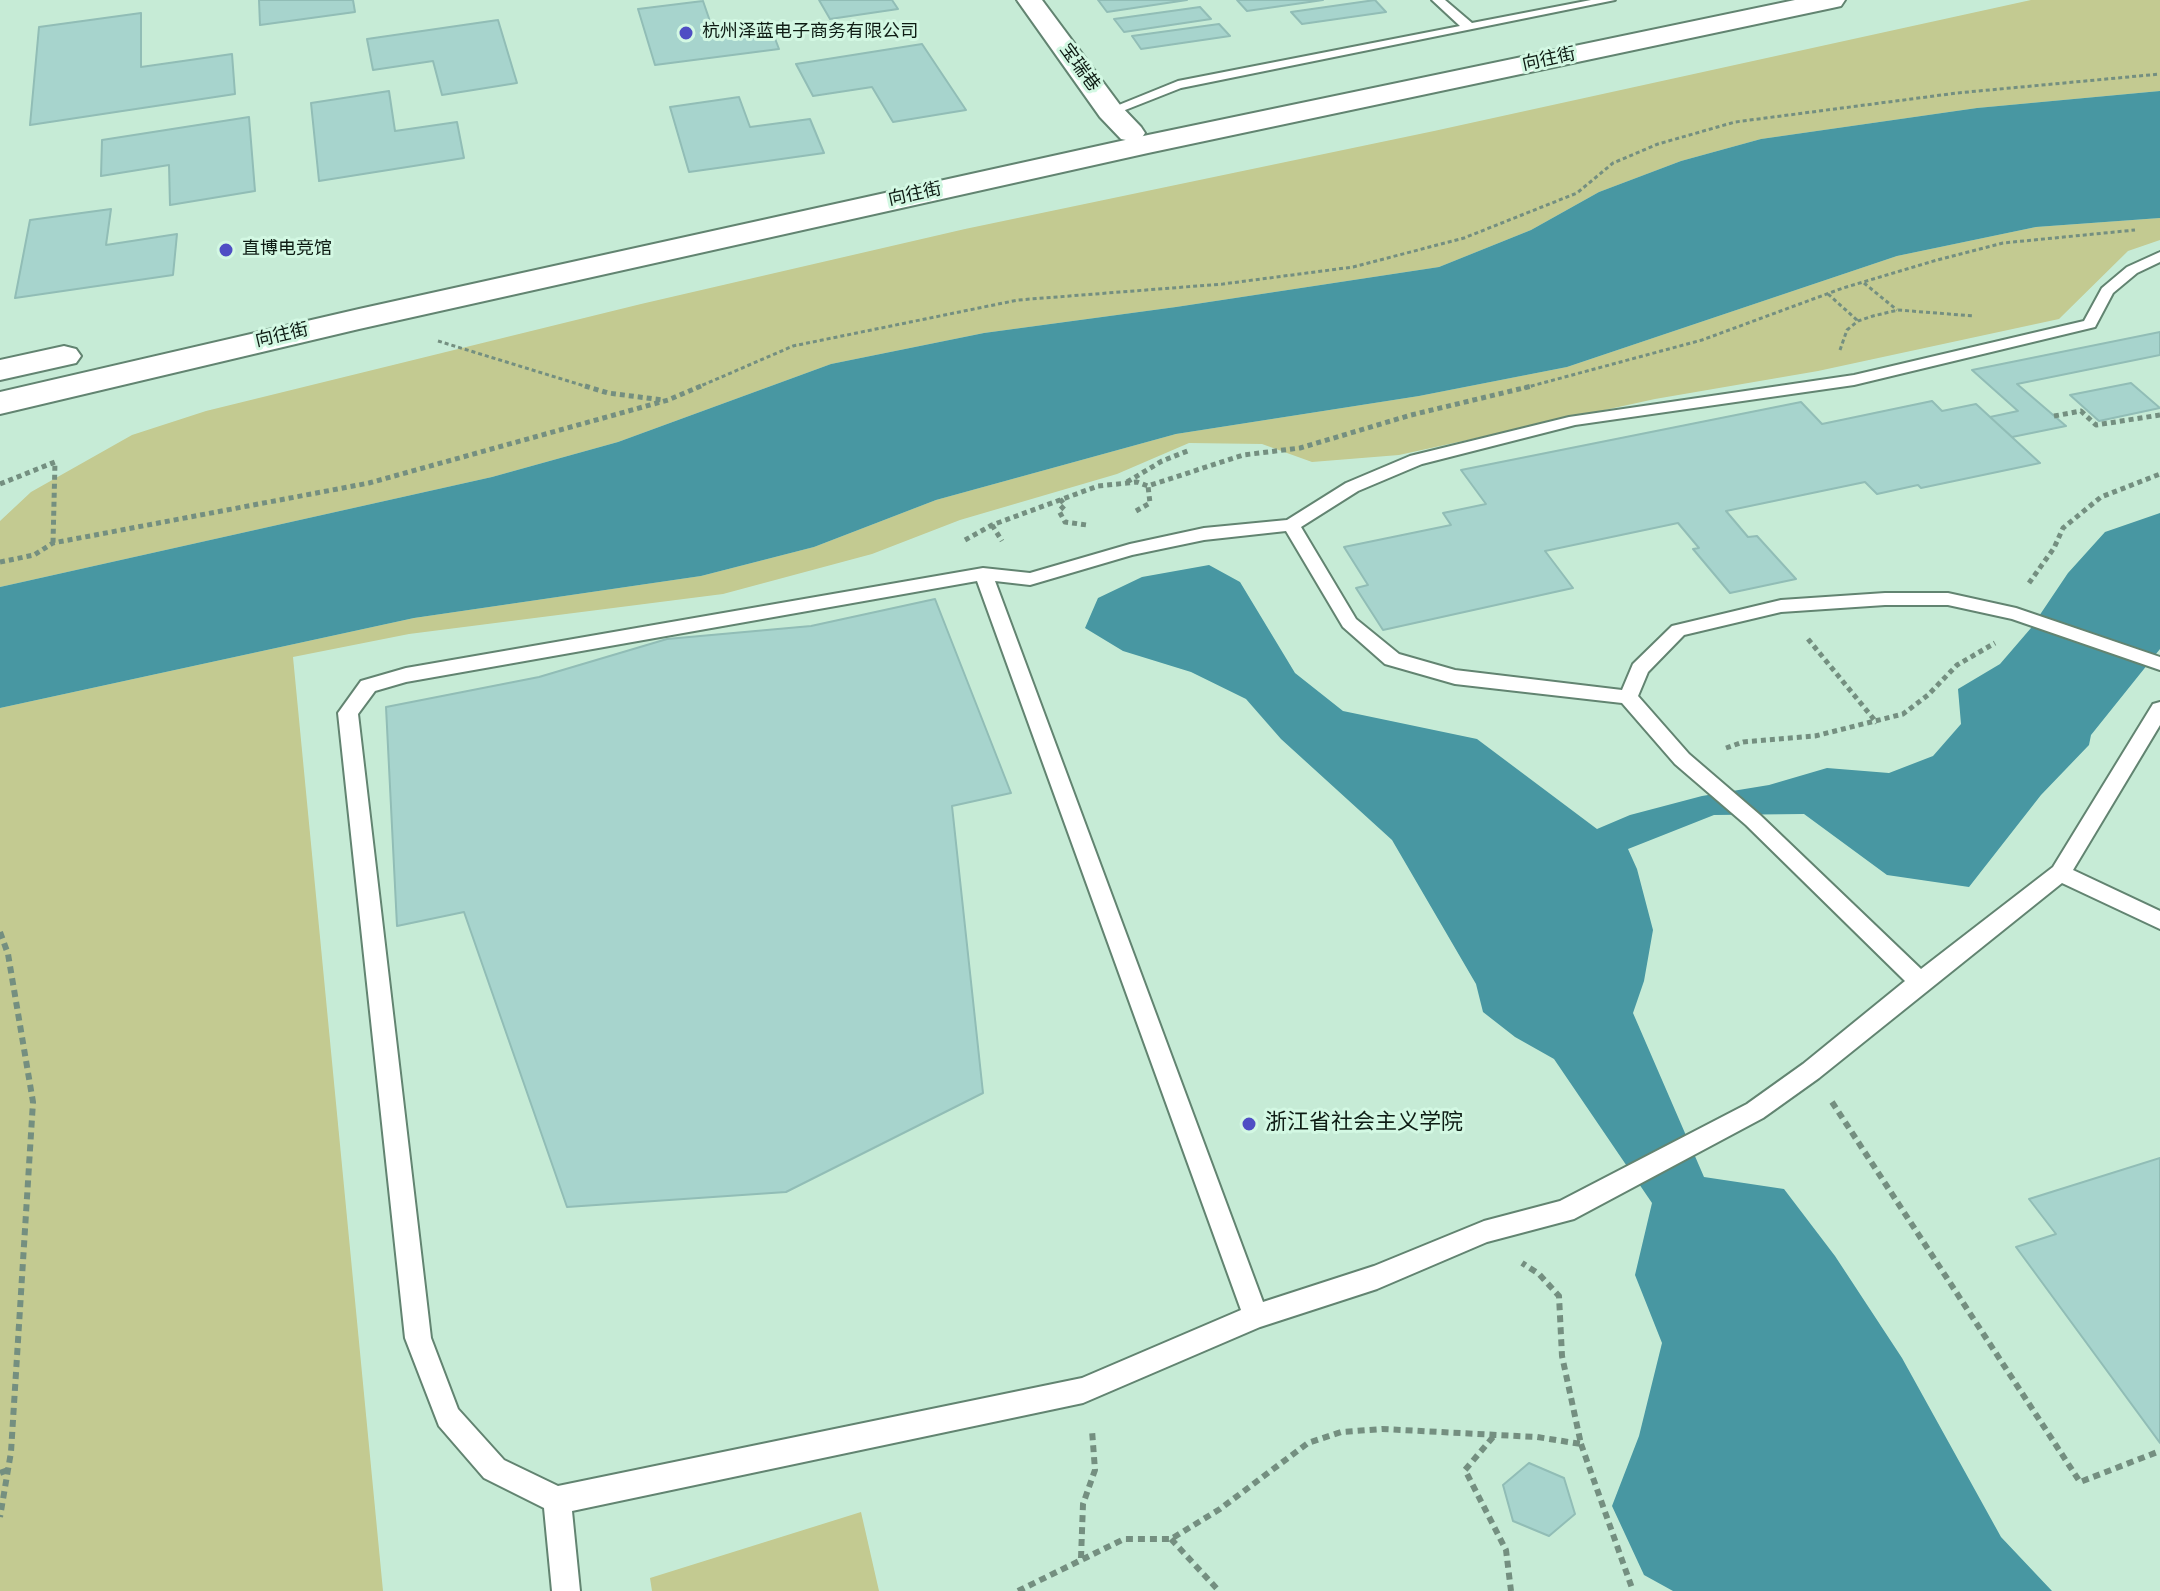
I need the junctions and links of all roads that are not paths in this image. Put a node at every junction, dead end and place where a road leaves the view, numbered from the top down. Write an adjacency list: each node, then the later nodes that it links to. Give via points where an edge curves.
1 (1029, 0): 7 (street, 宝瑞巷)
2 (1438, 0): 6 (lane)
3 (1609, 0): 6 (lane)
4 (1778, 0): 8 (street, 向往街)
5 (1832, 0): 13 (street, 向往街, via 1163,140)
6 (1470, 28): 7 (lane, via 1178,85)
7 (1110, 111): 8 (street, 宝瑞巷)
8 (1131, 133): 10 (street, 向往街)
9 (2160, 256): 14 (lane, via 2107,291 2090,324 1854,380 1575,420 1430,456 1352,487)
10 (245, 316)
11 (92, 350): 12 (street)
12 (0, 370)
13 (0, 403)
14 (1291, 525): 15 (lane, via 1204,534 1030,579); 17 (lane, via 1349,623 1392,659 1455,677)
15 (983, 574): 22 (lane); 23 (lane, via 406,675 368,686 348,713 418,1338 448,1417 494,1469)
16 (2160, 664): 17 (lane, via 2020,615 1948,599 1885,599 1781,606 1678,630 1640,669)
17 (1628, 697): 21 (lane, via 1682,759 1753,820)
18 (2160, 709): 19 (lane)
19 (2060, 873): 20 (lane); 21 (lane)
20 (2160, 921)
21 (1920, 982): 22 (lane, via 1755,1111 1565,1211 1484,1232 1377,1277)
22 (1256, 1316): 23 (lane, via 1083,1390)
23 (557, 1500): 24 (lane)
24 (566, 1591)

